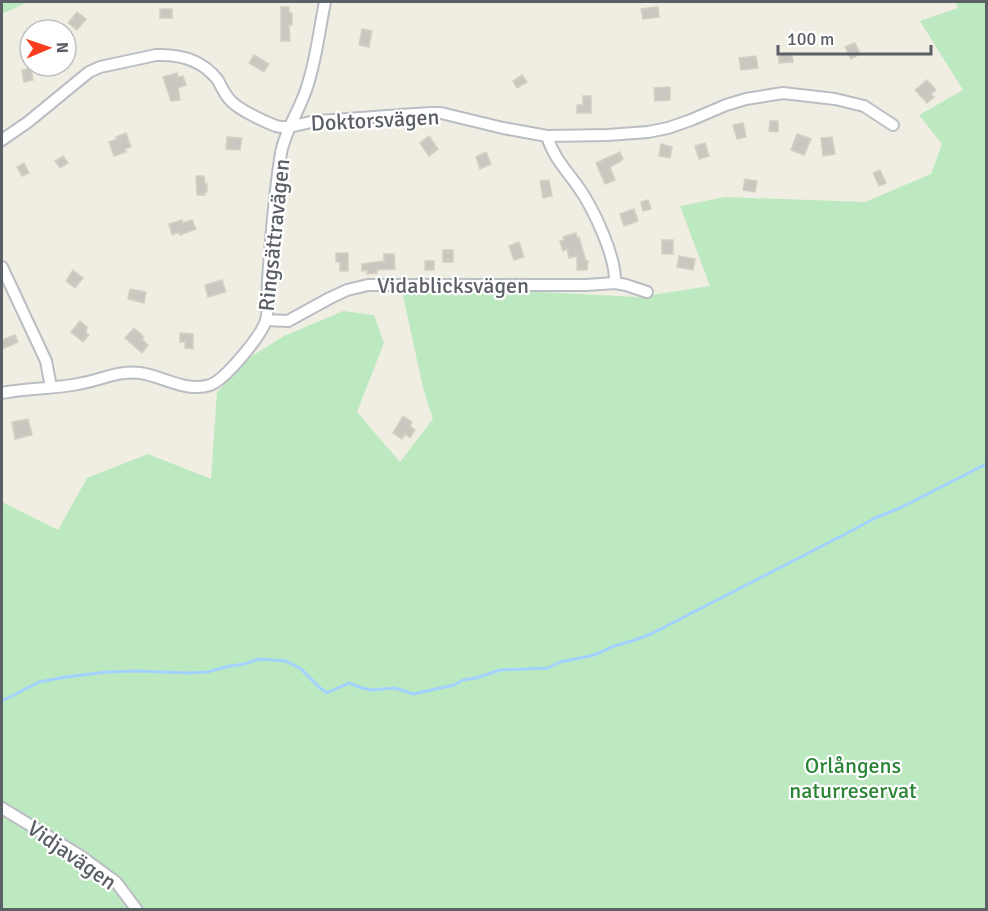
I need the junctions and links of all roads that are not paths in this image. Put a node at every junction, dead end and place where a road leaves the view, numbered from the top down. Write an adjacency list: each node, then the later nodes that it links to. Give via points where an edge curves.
1 (325, 2): 3 (street, Ringsättravägen, via 311,76)
2 (893, 125): 4 (street, Doktorsvägen, via 864,106 802,94 777,94 746,99 648,132)
3 (290, 127): 4 (street, Doktorsvägen, via 441,113); 5 (street, Doktorsvägen, via 278,127 234,104 199,63 158,54 89,72); 9 (street, Ringsättravägen, via 278,172)
4 (547, 136): 7 (street, via 550,149 595,218 610,254)
5 (2, 140)
6 (2, 267): 10 (street, via 46,361)
7 (615, 283): 8 (street, Vidablicksvägen); 9 (street, Vidablicksvägen, via 368,285 346,290 288,321)
8 (647, 292)
9 (266, 320): 10 (street, Ringsättravägen, via 243,355 211,385 189,387 129,372)
10 (51, 387): 11 (street, Ringsättravägen)
11 (2, 393)
12 (2, 808): 13 (street, Vidjavägen, via 116,882)
13 (137, 909)

